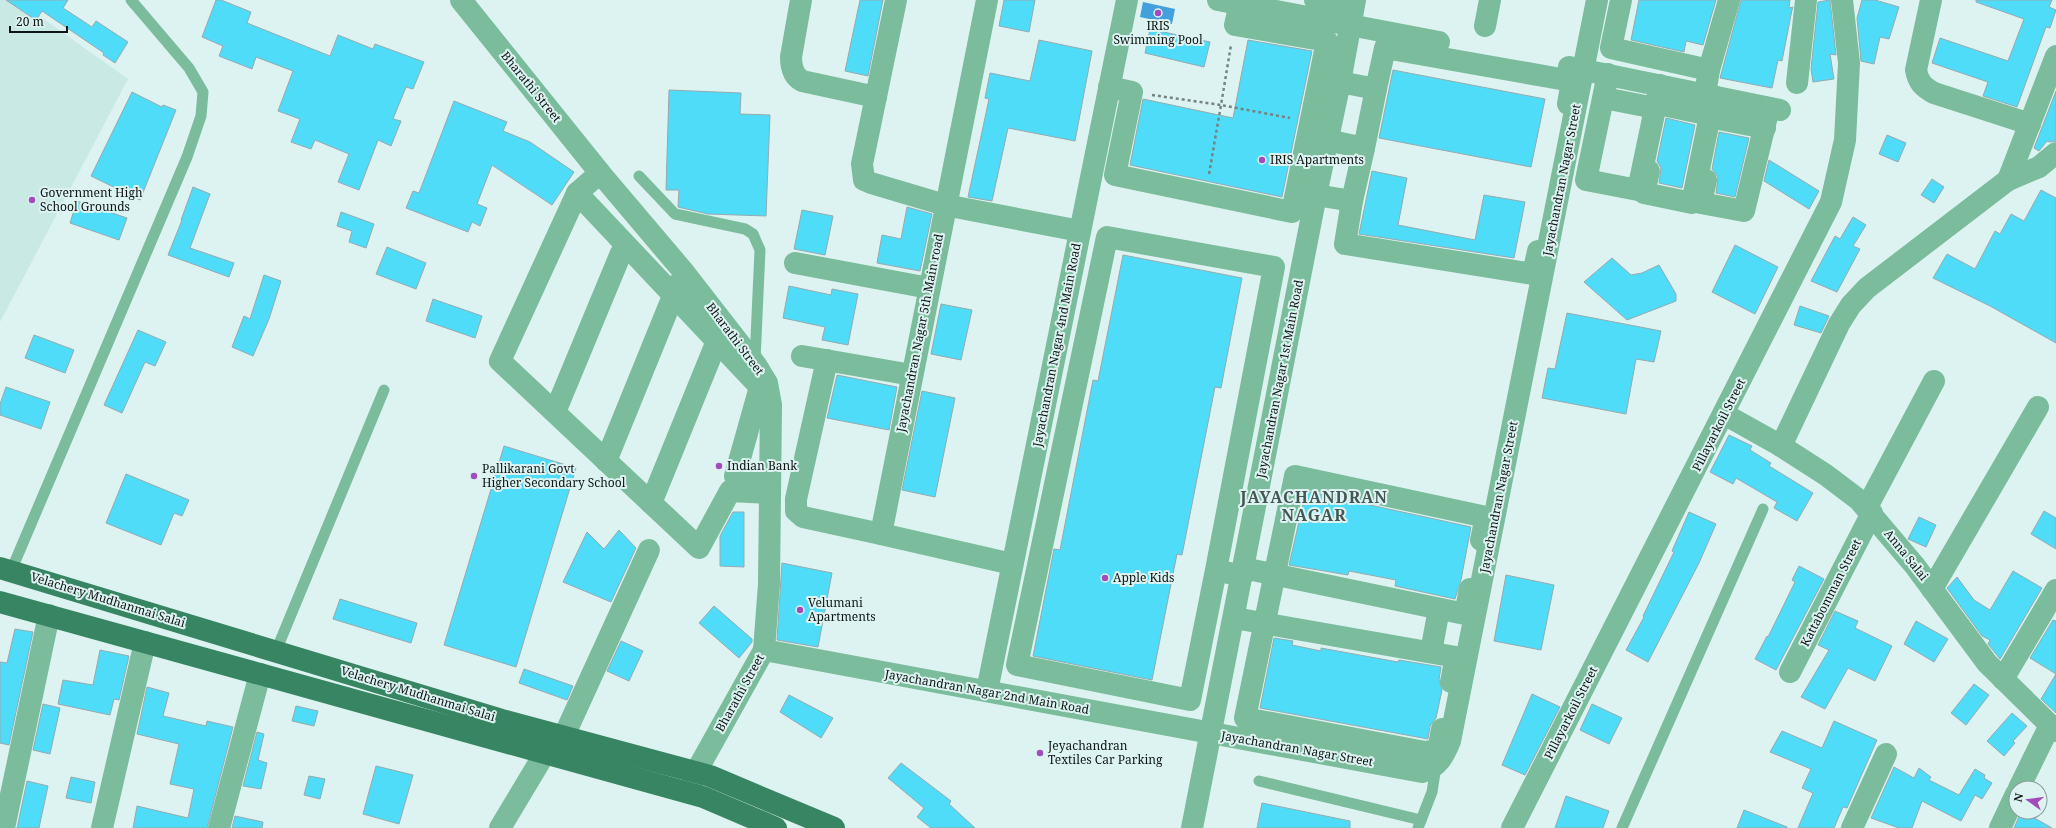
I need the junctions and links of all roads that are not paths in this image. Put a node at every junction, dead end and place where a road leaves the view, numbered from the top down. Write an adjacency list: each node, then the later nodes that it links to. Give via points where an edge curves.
1 (131, 0): 73 (lane, via 189,68 203,92 201,116 187,157)
2 (461, 0): 38 (street, Bharathi Street)
3 (801, 0): 29 (street, via 791,57 797,78)
4 (896, 0): 29 (street)
5 (987, 0): 44 (street, Jayachandran Nagar 5th Main road)
6 (1127, 0): 27 (street, Jayachandran Nagar 4nd Main Road)
7 (1218, 0): 18 (street)
8 (1315, 0): 9 (street, via 1343,5)
9 (1344, 0)
10 (1355, 0): 19 (street, Jayachandran Nagar 1st Main Road)
11 (1490, 0): 20 (street)
12 (1598, 0): 22 (street, Jayachandran Nagar Street)
13 (1622, 0): 23 (street, via 1611,48)
14 (1729, 0): 23 (street)
15 (1806, 0): 26 (street)
16 (1842, 0): 62 (street, Pillayarkoil Street, via 1849,63 1845,140 1831,202)
17 (1931, 0): 33 (street, via 1916,70 1918,79 1924,87)
18 (1238, 15): 19 (street); 27 (street, via 1327,41 1292,212 1115,175 1132,92)
19 (1350, 25): 22 (street); 25 (street, Jayachandran Nagar 1st Main Road)
20 (1485, 26)
21 (2056, 56): 33 (street)
22 (1584, 69): 24 (street); 97 (street, Jayachandran Nagar Street, via 1450,741 1444,756)
23 (1709, 70): 32 (street)
24 (1608, 74): 30 (street); 31 (street)
25 (1340, 82): 28 (street); 34 (street, Jayachandran Nagar 1st Main Road)
26 (1797, 83)
27 (1109, 87): 45 (street, Jayachandran Nagar 4nd Main Road)
28 (1376, 89): 35 (street); 43 (street, via 1385,48 1572,81 1533,274 1345,244)
29 (876, 96): 44 (street, via 862,164 864,180)
30 (1661, 96): 31 (street); 31 (street, via 1638,190 1586,180); 32 (street); 32 (street, via 1644,193 1692,202)
31 (1604, 98)
32 (1714, 105): 32 (street, via 1771,115 1744,211 1701,203)
33 (2030, 124): 40 (street)
34 (1327, 140): 35 (street); 42 (street, Jayachandran Nagar 1st Main Road)
35 (1364, 148): 43 (street)
36 (2056, 153): 37 (street)
37 (2047, 172): 40 (street)
38 (600, 173): 41 (street); 48 (street, Bharathi Street)
39 (638, 176): 54 (lane, via 675,214 745,229 755,238 760,250)
40 (2008, 180): 63 (street, via 1867,288 1851,305 1839,324)
41 (577, 193): 50 (street); 61 (street, via 500,361)
42 (1316, 195): 43 (street); 59 (street, Jayachandran Nagar 1st Main Road)
43 (1352, 201)
44 (945, 205): 45 (street); 49 (street, Jayachandran Nagar 5th Main road)
45 (1080, 231): 72 (street, Jayachandran Nagar 4nd Main Road)
46 (621, 253): 61 (street)
47 (795, 263): 49 (street)
48 (683, 271): 50 (street); 54 (street, Bharathi Street)
49 (929, 288): 55 (street, Jayachandran Nagar 5th Main road)
50 (674, 295): 51 (street); 64 (street)
51 (717, 341): 65 (street, via 760,387); 67 (street)
52 (802, 356): 53 (street)
53 (827, 360): 55 (street); 70 (street, via 796,499 796,511 803,517)
54 (754, 362): 66 (street, Bharathi Street, via 767,383 772,405)
55 (912, 375): 70 (street, Jayachandran Nagar 5th Main road)
56 (1934, 381): 69 (street, Kattabomman Street)
57 (384, 390): 86 (lane)
58 (1250, 391): 59 (street); 74 (street); 74 (street, via 1274,267 1107,237 1017,665 1190,700)
59 (1277, 395): 75 (street, Jayachandran Nagar 1st Main Road)
60 (2038, 406): 77 (street)
61 (555, 412): 64 (street)
62 (1724, 414): 63 (street, Anna Salai); 111 (street, Pillayarkoil Street)
63 (1781, 446): 69 (street, Anna Salai, via 1826,475)
64 (606, 460): 67 (street)
65 (733, 484): 66 (street); 67 (street, via 699,548)
66 (770, 485): 85 (street, Bharathi Street, via 769,584)
67 (651, 503)
68 (1763, 509): 112 (lane)
69 (1870, 510): 77 (street, Anna Salai); 88 (street, Kattabomman Street)
70 (881, 534): 72 (street)
71 (649, 550): 94 (street)
72 (1012, 564): 91 (street, Jayachandran Nagar 4nd Main Road)
73 (6, 569): 86 (main road, Velachery Mudhanmai Salai)
74 (1216, 570): 75 (street)
75 (1243, 572): 76 (street); 82 (street, Jayachandran Nagar 1st Main Road)
76 (1274, 574): 80 (street); 80 (street, via 1296,476 1486,517 1465,614); 83 (street)
77 (1932, 588): 90 (street, Anna Salai, via 1987,663)
78 (2056, 590): 90 (street)
79 (0, 602): 81 (main road, Velachery Mudhanmai Salai)
80 (1439, 608): 87 (street)
81 (49, 615): 84 (main road, Velachery Mudhanmai Salai); 104 (street)
82 (1234, 618): 83 (street); 93 (street, Jayachandran Nagar 1st Main Road)
83 (1265, 623): 87 (street); 87 (street, via 1246,718 1425,752 1433,751 1439,746 1456,657)
84 (145, 642): 89 (main road, Velachery Mudhanmai Salai); 105 (street)
85 (764, 650): 91 (street, Jayachandran Nagar 2nd Main Road); 98 (street, Bharathi Street)
86 (276, 651): 94 (main road, Velachery Mudhanmai Salai, via 502,720)
87 (1431, 652)
88 (1790, 672)
89 (260, 674): 95 (main road, Velachery Mudhanmai Salai); 106 (street)
90 (2003, 678): 92 (street, Anna Salai)
91 (987, 691): 93 (street, Jayachandran Nagar 2nd Main Road)
92 (2053, 728): 99 (street)
93 (1211, 734): 97 (street, Jayachandran Nagar Street, via 1422,772); 110 (street, Jayachandran Nagar 1st Main Road)
94 (564, 736): 98 (main road, Velachery Mudhanmai Salai)
95 (545, 753): 101 (main road, Velachery Mudhanmai Salai); 107 (street)
96 (1886, 754): 113 (street)
97 (1436, 766): 103 (lane, via 1432,792)
98 (696, 772): 101 (street, Bharathi Street); 109 (main road, Velachery Mudhanmai Salai)
99 (2024, 780)
100 (1259, 781): 103 (lane)
101 (690, 793): 108 (main road, Velachery Mudhanmai Salai)
102 (2008, 811): 114 (street)
103 (1420, 824)
104 (4, 828)
105 (102, 828)
106 (219, 828)
107 (500, 828)
108 (776, 828)
109 (834, 828)
110 (1192, 828)
111 (1512, 828)
112 (1622, 828)
113 (1852, 828)
114 (2000, 828)

